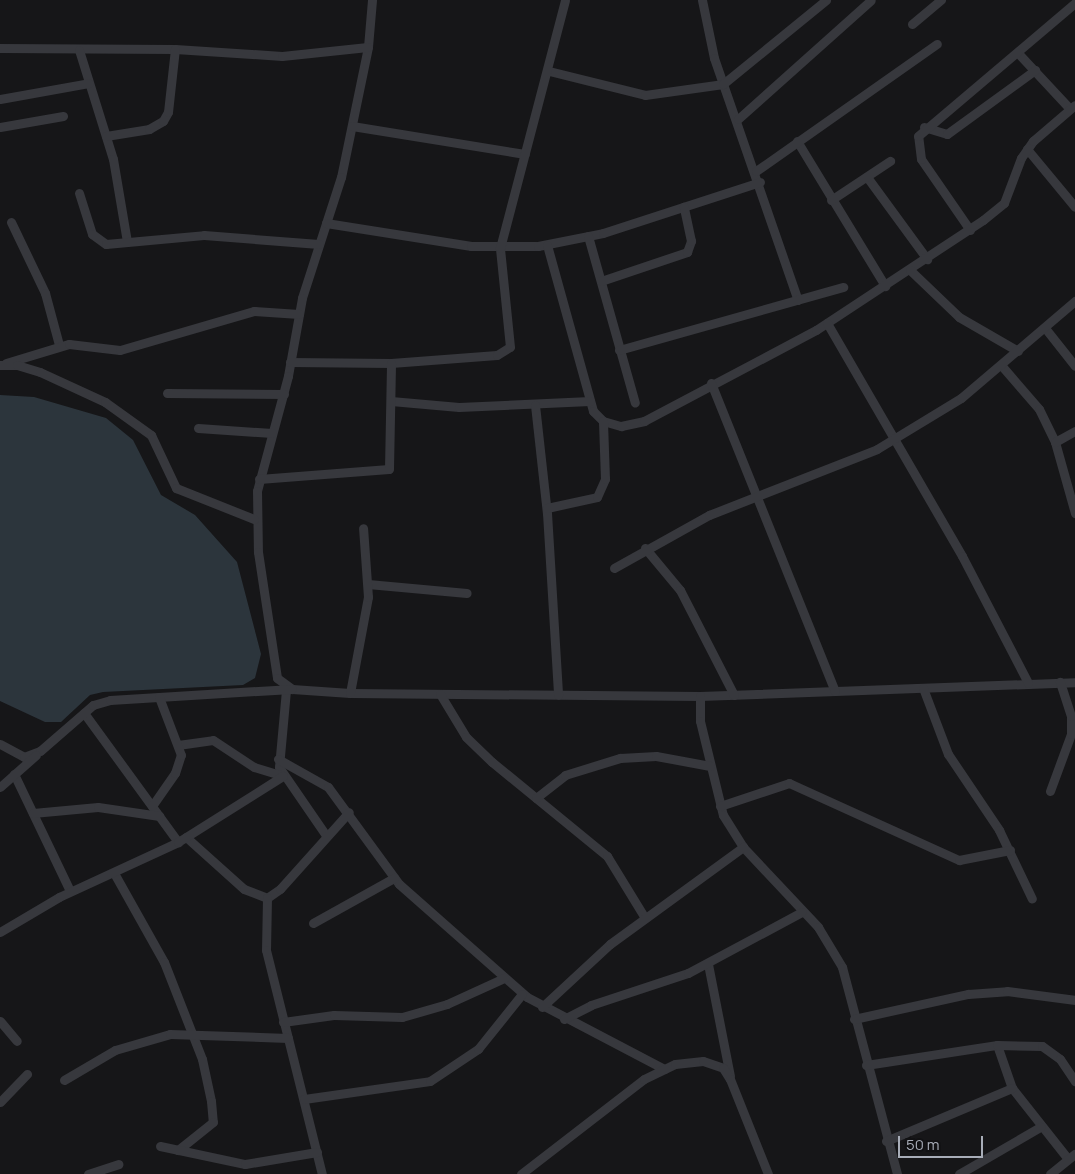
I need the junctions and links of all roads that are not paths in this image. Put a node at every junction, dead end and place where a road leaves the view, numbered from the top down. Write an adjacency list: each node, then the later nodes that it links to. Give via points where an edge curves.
1 (372, 0): 10 (street)
2 (565, 0): 15 (street)
3 (702, 0): 18 (street)
4 (826, 0): 18 (street)
5 (871, 0): 22 (street)
6 (941, 0): 8 (street)
7 (1075, 3): 14 (street)
8 (912, 24)
9 (937, 44): 27 (street)
10 (368, 47): 12 (street, via 282,56); 23 (street)
11 (0, 48): 13 (street)
12 (176, 49): 13 (street); 26 (street, via 168,112 162,121 149,129)
13 (79, 50): 17 (street)
14 (1018, 52): 16 (street); 25 (street)
15 (549, 70): 18 (street, via 645,95); 29 (street)
16 (1035, 70): 20 (street); 25 (street, via 947,134)
17 (89, 83): 19 (street); 26 (street)
18 (723, 84): 22 (street)
19 (0, 99)
20 (1073, 107): 28 (street)
21 (63, 116): 24 (street)
22 (738, 119): 31 (street)
23 (352, 126): 29 (street); 39 (street)
24 (0, 127)
25 (924, 127): 40 (street, via 917,147 922,159)
26 (106, 136): 42 (street)
27 (798, 141): 31 (street); 35 (street)
28 (1027, 149): 37 (street); 40 (street, via 1004,202)
29 (525, 154): 45 (street)
30 (890, 161): 32 (street)
31 (756, 171): 33 (street)
32 (867, 177): 35 (street); 46 (street)
33 (760, 182): 36 (street); 51 (street)
34 (79, 193): 42 (street, via 97,241)
35 (831, 200): 49 (street)
36 (684, 207): 41 (street); 48 (street, via 691,241 687,252)
37 (1075, 207)
38 (11, 222): 56 (street, via 45,293)
39 (326, 223): 43 (street); 45 (street)
40 (970, 230): 46 (street)
41 (588, 236): 44 (street); 48 (street)
42 (127, 242): 43 (street, via 204,235)
43 (319, 244): 53 (street)
44 (547, 245): 45 (street); 68 (street)
45 (500, 248): 60 (street, via 509,338 506,352)
46 (928, 259): 47 (street)
47 (910, 270): 49 (street); 58 (street, via 959,317)
48 (601, 281): 57 (street)
49 (885, 286): 54 (street)
50 (843, 287): 51 (street)
51 (798, 300): 57 (street)
52 (1075, 301): 55 (street)
53 (299, 314): 56 (street, via 243,313 120,350); 59 (street)
54 (827, 323): 64 (street); 75 (street)
55 (1045, 328): 58 (street); 63 (street)
56 (58, 345): 61 (street)
57 (620, 350): 69 (street)
58 (1018, 351): 62 (street)
59 (290, 362): 60 (street); 66 (street)
60 (390, 363): 67 (street)
61 (0, 365): 81 (street, via 17,364 40,372 104,402 151,435 176,488)
62 (1001, 365): 75 (street, via 961,398); 76 (street, via 1039,409)
63 (1075, 366)
64 (711, 383): 71 (street, via 644,421 621,426); 78 (street)
65 (167, 393): 66 (street)
66 (284, 394): 74 (street)
67 (392, 401): 70 (street, via 459,406); 77 (street, via 389,469)
68 (590, 401): 70 (street); 71 (street)
69 (635, 404)
70 (534, 405): 79 (street)
71 (603, 421): 79 (street, via 605,479 597,497)
72 (198, 428): 74 (street)
73 (1075, 431): 76 (street)
74 (272, 433): 77 (street)
75 (893, 439): 78 (street); 89 (street, via 962,556)
76 (1055, 442): 80 (street)
77 (259, 480): 81 (street)
78 (760, 496): 83 (street, via 709,515); 92 (street)
79 (547, 508): 95 (street)
80 (1075, 513)
81 (254, 519): 91 (street, via 272,666 277,678)
82 (363, 528): 85 (street)
83 (645, 548): 84 (street); 96 (street, via 680,590)
84 (614, 568)
85 (368, 584): 86 (street); 93 (street)
86 (467, 593)
87 (1060, 682): 88 (street); 89 (street); 108 (street, via 1071,716 1071,734)
88 (1075, 682)
89 (1028, 683): 90 (street)
90 (923, 688): 92 (street); 118 (street, via 948,754)
91 (289, 690): 93 (street); 98 (street); 103 (street)
92 (835, 691): 96 (street)
93 (350, 693): 94 (street)
94 (440, 694): 95 (street); 109 (street, via 466,737)
95 (558, 695): 97 (street)
96 (734, 695): 97 (street)
97 (700, 696): 104 (street)
98 (159, 697): 99 (street, via 110,700); 101 (street)
99 (84, 713): 102 (street); 110 (street)
100 (0, 744): 102 (street, via 24,757)
101 (178, 745): 106 (street, via 213,740 246,763); 110 (street, via 180,764)
102 (40, 751): 105 (street)
103 (278, 760): 106 (street); 112 (street, via 328,787)
104 (710, 766): 109 (street, via 656,756 620,758 566,775); 111 (street)
105 (14, 774): 107 (street); 113 (street)
106 (283, 776): 115 (street); 116 (street)
107 (0, 787)
108 (1050, 791)
109 (536, 798): 125 (street, via 607,856)
110 (152, 806): 114 (street)
111 (720, 806): 117 (street); 118 (street, via 789,783 959,860)
112 (349, 812): 115 (street); 120 (street)
113 (33, 813): 114 (street, via 98,807); 121 (street)
114 (159, 816): 116 (street)
115 (325, 834): 122 (street, via 280,889)
116 (182, 840): 119 (street); 122 (street, via 244,889)
117 (743, 847): 124 (street); 125 (street)
118 (1010, 850): 123 (street)
119 (114, 873): 121 (street); 137 (street, via 164,962)
120 (394, 878): 126 (street); 129 (street)
121 (70, 891): 127 (street)
122 (267, 898): 136 (street, via 266,950)
123 (1032, 899)
124 (802, 912): 128 (street); 134 (street, via 835,951)
125 (646, 918): 132 (street)
126 (313, 923)
127 (0, 932)
128 (708, 964): 133 (street, via 659,984 591,1005); 144 (street)
129 (504, 978): 130 (street); 136 (street, via 447,1004 402,1017 334,1015)
130 (522, 994): 132 (street); 148 (street, via 478,1049 430,1081)
131 (1075, 1000): 134 (street, via 1007,991 968,994)
132 (542, 1006): 133 (street)
133 (564, 1019): 142 (street)
134 (854, 1019): 141 (street)
135 (0, 1021): 139 (street)
136 (283, 1022): 138 (street)
137 (192, 1032): 138 (street); 145 (street, via 115,1050); 153 (street, via 213,1122)
138 (288, 1038): 148 (street)
139 (17, 1041)
140 (997, 1045): 141 (street); 146 (street, via 1051,1049); 147 (street)
141 (866, 1065): 151 (street)
142 (664, 1069): 144 (street, via 675,1064 714,1062); 159 (street, via 644,1079)
143 (27, 1074): 149 (street)
144 (730, 1079): 160 (street)
145 (64, 1080)
146 (1075, 1081)
147 (1012, 1088): 150 (street); 151 (street)
148 (304, 1099): 154 (street)
149 (0, 1102)
150 (1040, 1127): 155 (street); 162 (street)
151 (886, 1141): 161 (street)
152 (160, 1146): 153 (street)
153 (178, 1150): 154 (street, via 245,1164)
154 (316, 1152): 158 (street)
155 (1072, 1157): 163 (street)
156 (118, 1164): 157 (street)
157 (88, 1174)
158 (322, 1174)
159 (521, 1174)
160 (768, 1174)
161 (897, 1174)
162 (959, 1174)
163 (1050, 1174)

